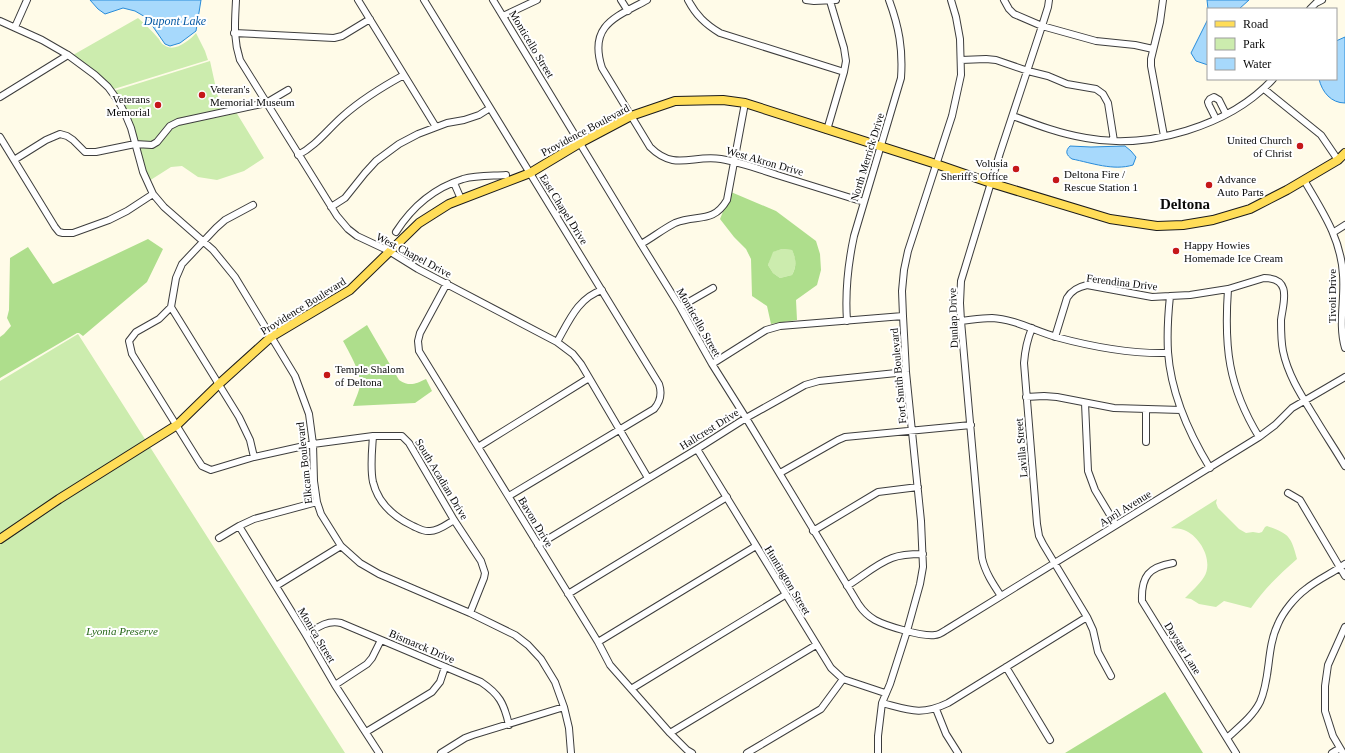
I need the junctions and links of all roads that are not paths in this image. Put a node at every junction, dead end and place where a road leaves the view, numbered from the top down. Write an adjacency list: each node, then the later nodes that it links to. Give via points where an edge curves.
1 (27, 0): 24 (street)
2 (236, 0): 25 (street, West Chapel Drive)
3 (358, 0): 21 (street)
4 (424, 0): 38 (street, East Chapel Drive)
5 (493, 0): 20 (street, Monticello Street)
6 (537, 0): 20 (street)
7 (621, 0): 19 (street)
8 (647, 0): 19 (street, West Akron Drive)
9 (688, 0): 30 (street, via 701,20 720,32)
10 (806, 0): 11 (street)
11 (833, 0): 30 (street, via 846,61)
12 (889, 0): 50 (street, North Merrick Drive, via 897,24 902,60 901,78)
13 (950, 0): 28 (street, Fort Smith Boulevard, via 956,17)
14 (1004, 0): 23 (street, via 1014,14)
15 (1049, 0): 23 (street, Dunlap Drive)
16 (1163, 0): 26 (street)
17 (1322, 0): 18 (street)
18 (1311, 8)
19 (628, 10): 40 (street, West Akron Drive, via 606,24 598,44 598,57)
20 (503, 16): 48 (street, Monticello Street)
21 (370, 20): 25 (street, via 334,38); 31 (street)
22 (0, 21): 24 (street, Elkcam Boulevard)
23 (1042, 26): 26 (street, via 1096,41); 29 (street, Dunlap Drive)
24 (15, 27): 27 (street, Elkcam Boulevard)
25 (234, 33): 36 (street, West Chapel Drive, via 240,60)
26 (1153, 49): 45 (street, via 1151,66)
27 (68, 55): 35 (street); 49 (street, Elkcam Boulevard, via 108,87 119,102)
28 (961, 60): 29 (street, via 996,60); 56 (street, Fort Smith Boulevard, via 961,75 952,116)
29 (1028, 71): 41 (street, Dunlap Drive); 47 (street, via 1067,84 1096,89 1103,94 1108,103)
30 (844, 72): 44 (street)
31 (404, 74): 43 (street); 52 (street, via 364,100)
32 (1272, 80): 33 (street)
33 (1264, 89): 39 (street); 53 (street, via 1321,135)
34 (288, 90): 36 (street)
35 (0, 97)
36 (266, 103): 49 (street, via 178,122 170,126 152,145); 52 (street, West Chapel Drive)
37 (745, 103): 40 (main road, Providence Boulevard, via 723,100 675,101); 44 (main road, Providence Boulevard); 55 (street)
38 (490, 108): 43 (street, via 479,115); 57 (street, East Chapel Drive)
39 (1226, 114): 42 (street); 42 (street, via 1214,97 1208,102)
40 (631, 116): 48 (main road, Providence Boulevard); 55 (street, West Akron Drive, via 650,147 667,159 677,161 709,158)
41 (1013, 116): 47 (street, via 1086,139); 61 (street, Dunlap Drive)
42 (1216, 119): 45 (street)
43 (436, 127): 66 (street, via 399,144 364,173 344,198)
44 (827, 130): 50 (main road, Providence Boulevard)
45 (1164, 136): 47 (street)
46 (0, 137): 54 (street)
47 (1114, 141)
48 (580, 143): 57 (main road, Providence Boulevard); 71 (street, Monticello Street)
49 (135, 144): 54 (street, via 85,152 73,140 60,134); 62 (street, Elkcam Boulevard)
50 (881, 147): 56 (main road, Providence Boulevard); 64 (street, North Merrick Drive)
51 (1345, 153): 53 (main road, Providence Boulevard)
52 (298, 155): 66 (street, West Chapel Drive)
53 (1341, 159): 59 (main road, Providence Boulevard)
54 (14, 160): 62 (street, via 59,232 73,232 109,220)
55 (735, 161): 64 (street, West Akron Drive); 71 (street, via 723,208 707,217 690,218 675,224)
56 (936, 164): 61 (main road, Providence Boulevard); 80 (street, Fort Smith Boulevard, via 908,251 902,291)
57 (530, 173): 63 (main road, Providence Boulevard); 76 (street, East Chapel Drive)
58 (506, 175): 60 (street, via 474,177)
59 (1304, 180): 61 (main road, Providence Boulevard, via 1259,206 1232,216 1183,225 1157,226 1110,219); 69 (street, Tivoli Drive)
60 (454, 182): 63 (street); 68 (street, via 425,198 405,218)
61 (991, 183): 82 (street, Dunlap Drive, via 962,281)
62 (153, 194): 70 (street, Elkcam Boulevard)
63 (461, 199): 72 (main road, Providence Boulevard, via 419,223)
64 (864, 202): 81 (street, North Merrick Drive, via 849,262 846,286)
65 (253, 205): 70 (street, via 226,220)
66 (331, 207): 72 (street, West Chapel Drive, via 354,234)
67 (1345, 225): 69 (street)
68 (396, 232)
69 (1334, 232): 87 (street, Tivoli Drive, via 1342,269 1341,323)
70 (203, 242): 78 (street, via 182,264 176,278); 85 (street, Elkcam Boulevard, via 235,277)
71 (641, 244): 79 (street, Monticello Street)
72 (389, 251): 73 (street, West Chapel Drive); 85 (main road, Providence Boulevard, via 350,290)
73 (447, 283): 86 (street, West Chapel Drive); 108 (street, Bavon Drive, via 420,333 419,351)
74 (713, 288): 79 (street)
75 (1228, 289): 77 (street, Ferendina Drive); 95 (street, Ferendina Drive, via 1264,278 1270,278 1280,284 1285,300 1281,319 1283,351 1288,370); 105 (street, via 1226,320 1230,366 1243,408)
76 (602, 290): 86 (street, via 587,297 577,307); 102 (street, East Chapel Drive, via 660,384 662,392 653,410)
77 (1170, 296): 84 (street, Ferendina Drive, via 1152,297 1087,285 1078,287 1070,292 1067,298); 88 (street)
78 (171, 307): 93 (street); 100 (street, via 136,332 129,341 132,354)
79 (680, 307): 89 (street, Monticello Street)
80 (903, 316): 81 (street); 90 (street, Fort Smith Boulevard)
81 (847, 321): 89 (street, via 780,326 766,330)
82 (961, 321): 83 (street, via 992,318); 101 (street, Dunlap Drive)
83 (1032, 328): 84 (street); 94 (street, Lavilla Street, via 1025,353)
84 (1055, 336): 88 (street, via 1114,350)
85 (271, 337): 93 (main road, Providence Boulevard); 107 (street, Elkcam Boulevard, via 295,376 309,414)
86 (557, 342): 92 (street, West Chapel Drive, via 573,354)
87 (1345, 348)
88 (1168, 353): 98 (street, via 1173,385)
89 (712, 364): 99 (street, Monticello Street)
90 (906, 372): 99 (street, Hallcrest Drive, via 819,381); 103 (street, Fort Smith Boulevard)
91 (1345, 377): 95 (street, April Avenue)
92 (589, 378): 102 (street, West Chapel Drive); 108 (street)
93 (219, 384): 100 (main road, Providence Boulevard); 110 (street, via 239,417 250,440)
94 (1026, 397): 96 (street, via 1057,397); 130 (street, Lavilla Street, via 1037,524 1043,544)
95 (1304, 401): 105 (street, April Avenue, via 1292,408); 111 (street, Ferendina Drive)
96 (1085, 403): 97 (street, via 1114,408); 121 (street, via 1088,471 1095,490)
97 (1146, 409): 98 (street); 106 (street)
98 (1181, 410): 112 (street)
99 (746, 418): 109 (street, Hallcrest Drive); 113 (street, Monticello Street)
100 (177, 425): 110 (street, South Acadian Drive, via 206,469 218,469); 125 (main road, Providence Boulevard)
101 (971, 425): 103 (street); 138 (street, Dunlap Drive, via 982,558 986,571)
102 (620, 430): 114 (street, West Chapel Drive); 117 (street)
103 (913, 430): 113 (street, via 845,437); 115 (street, Fort Smith Boulevard)
104 (373, 436): 107 (street, South Acadian Drive); 120 (street, South Acadian Drive, via 402,436 409,442); 120 (street, via 373,483 389,511 423,531 438,529)
105 (1259, 437): 112 (street, April Avenue)
106 (1146, 442)
107 (314, 444): 110 (street, South Acadian Drive); 119 (street, Elkcam Boulevard)
108 (478, 447): 117 (street, Bavon Drive)
109 (697, 449): 114 (street, Hallcrest Drive); 118 (street, Huntington Street)
110 (254, 457)
111 (1345, 466)
112 (1210, 468): 121 (street, April Avenue)
113 (780, 473): 123 (street, Monticello Street)
114 (648, 478): 126 (street, Hallcrest Drive)
115 (918, 487): 123 (street, via 878,492); 129 (street, Fort Smith Boulevard)
116 (1288, 493): 132 (street, via 1300,500)
117 (509, 496): 126 (street, Bavon Drive)
118 (727, 498): 128 (street, Huntington Street); 136 (street)
119 (317, 502): 122 (street, via 254,519); 127 (street, Elkcam Boulevard, via 321,514)
120 (454, 520): 139 (street, South Acadian Drive, via 481,561 485,573)
121 (1116, 525): 130 (street, April Avenue)
122 (239, 526): 124 (street); 134 (street, Monica Street)
123 (813, 531): 135 (street, Monticello Street)
124 (220, 538)
125 (0, 539)
126 (538, 545): 136 (street, Bavon Drive)
127 (341, 546): 134 (street); 139 (street, Elkcam Boulevard, via 360,563 379,574)
128 (756, 546): 137 (street, Huntington Street); 145 (street)
129 (923, 554): 135 (street, via 894,557); 142 (street, Fort Smith Boulevard, via 920,584)
130 (1055, 563): 138 (street, April Avenue); 140 (street, Lavilla Street)
131 (1172, 563): 160 (street, Daystar Lane, via 1148,573 1144,579 1142,601)
132 (1343, 565): 133 (street); 160 (street, via 1306,589 1289,607 1278,624 1269,651 1266,680 1260,702 1243,724)
133 (1345, 576)
134 (276, 586): 143 (street, Monica Street)
135 (847, 586): 142 (street, Monticello Street, via 864,612 874,620)
136 (568, 594): 145 (street, Bavon Drive)
137 (786, 595): 146 (street, Huntington Street); 152 (street)
138 (1001, 596): 142 (street, April Avenue, via 937,635 929,636)
139 (470, 614): 155 (street, Elkcam Boulevard, via 515,635 528,645 541,659 555,682)
140 (1088, 617): 148 (street); 149 (street, Lavilla Street, via 1098,652)
141 (1345, 627): 162 (street, via 1328,665 1325,686 1325,711 1333,736)
142 (907, 630): 153 (street, Fort Smith Boulevard)
143 (306, 635): 144 (street, Bismarck Drive, via 325,623 337,622); 151 (street, Monica Street)
144 (381, 640): 147 (street, Bismarck Drive); 151 (street, via 368,664)
145 (598, 642): 152 (street, Bavon Drive, via 610,665)
146 (816, 645): 150 (street, Huntington Street, via 831,668); 159 (street)
147 (445, 667): 157 (street, Bismarck Drive, via 481,682 492,690 506,710); 158 (street, via 440,682 432,692)
148 (1006, 667): 156 (street); 161 (street)
149 (1111, 676)
150 (843, 679): 153 (street, Huntington Street); 167 (street, via 821,709)
151 (335, 685): 158 (street, Monica Street)
152 (631, 689): 159 (street, Bavon Drive)
153 (886, 693): 154 (street, Fort Smith Boulevard)
154 (882, 703): 156 (street, via 911,711); 168 (street, Fort Smith Boulevard)
155 (564, 707): 157 (street); 165 (street, Elkcam Boulevard)
156 (936, 709): 169 (street, via 946,734)
157 (509, 725): 164 (street, via 465,738)
158 (366, 732): 163 (street, Monica Street)
159 (670, 733): 166 (street, Bavon Drive)
160 (1227, 738): 170 (street, Daystar Lane)
161 (1050, 740)
162 (1342, 750): 171 (street)
163 (379, 753)
164 (441, 753)
165 (571, 753)
166 (692, 753)
167 (747, 753)
168 (878, 753)
169 (958, 753)
170 (1236, 753)
171 (1332, 753)

